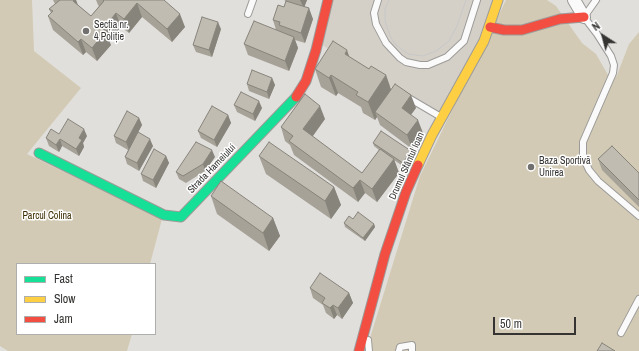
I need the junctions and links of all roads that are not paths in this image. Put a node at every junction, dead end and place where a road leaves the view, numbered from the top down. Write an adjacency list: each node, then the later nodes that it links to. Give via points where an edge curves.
1 (253, 0): 8 (lane)
2 (328, 0): 13 (street, Strada Hameiului, via 306,81 294,101 181,217 164,215)
3 (378, 0): 4 (lane, via 374,13 376,24 386,43 400,58 428,65 447,56 464,41)
4 (477, 0)
5 (498, 0): 10 (street, Drumul Sfântul Ioan)
6 (574, 0): 9 (street)
7 (596, 0): 9 (lane)
8 (248, 14)
9 (584, 17): 10 (street, via 560,19 522,30); 14 (lane, via 598,34 614,65 614,73 583,142 583,157 598,181)
10 (490, 27): 12 (street, Drumul Sfântul Ioan)
11 (400, 94): 12 (lane)
12 (442, 118): 16 (street, Drumul Sfântul Ioan, via 418,164 395,223)
13 (39, 153)
14 (639, 216)
15 (639, 299): 17 (lane)
16 (366, 326): 18 (street, Drumul Sfântul Ioan); 19 (lane)
17 (621, 333)
18 (359, 351)
19 (369, 351)
20 (399, 351): 21 (lane, via 400,347 412,345)
21 (412, 351)

